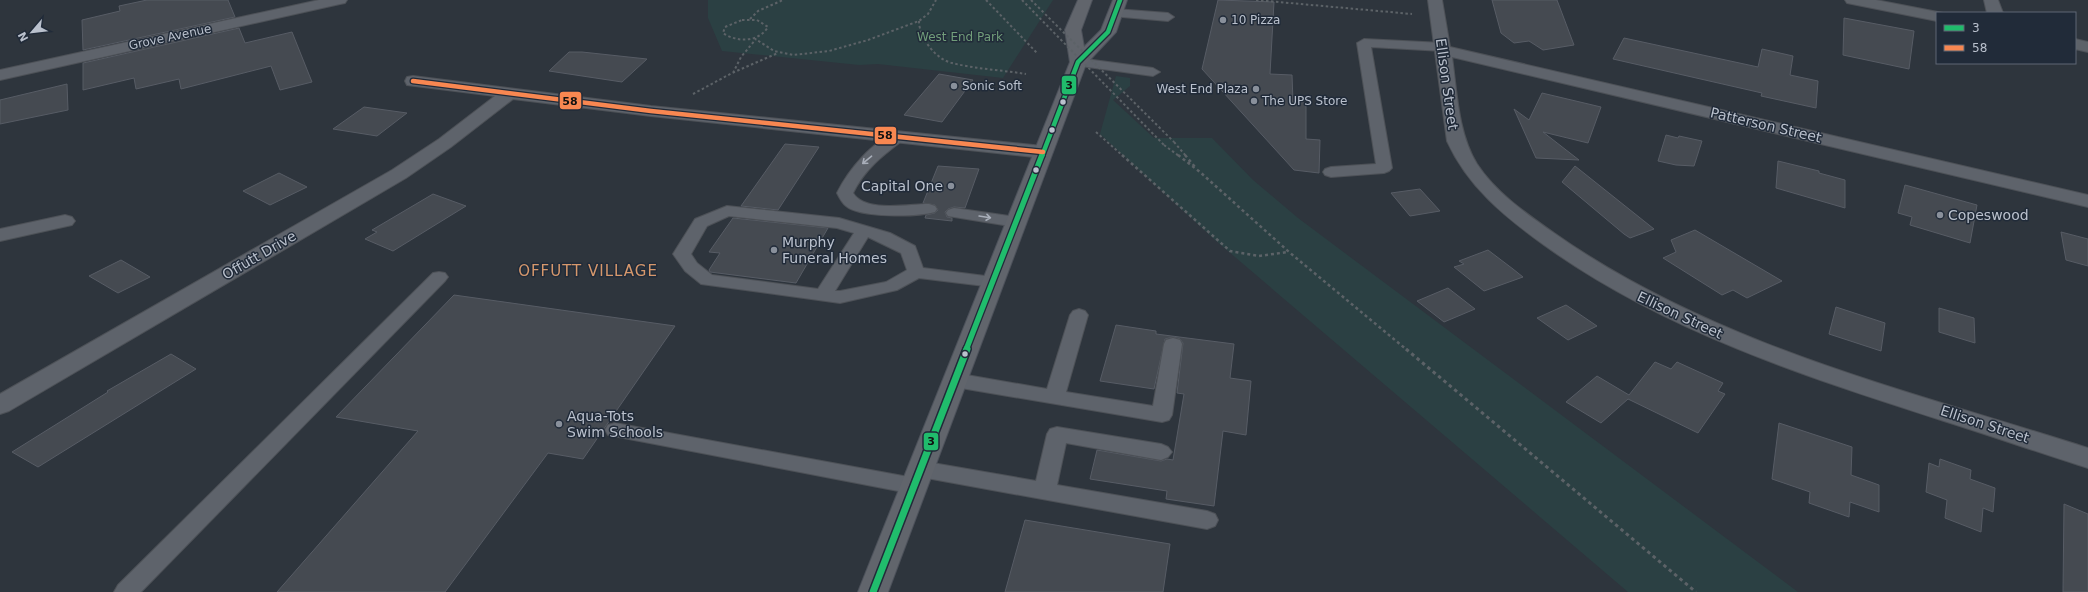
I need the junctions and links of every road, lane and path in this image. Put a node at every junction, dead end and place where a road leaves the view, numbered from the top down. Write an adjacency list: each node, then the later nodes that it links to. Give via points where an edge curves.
1 (340, 0): 29 (street, Grove Avenue)
2 (783, 0): 17 (path, via 758,11)
3 (936, 0): 18 (path, via 928,14)
4 (986, 0): 24 (path)
5 (1022, 0): 36 (path, bridge, via 1164,145)
6 (1031, 0): 36 (path, bridge, via 1174,142)
7 (1085, 0): 25 (main road, via 1073,30)
8 (1256, 0): 14 (path)
9 (1435, 0): 22 (street, Ellison Street)
10 (1852, 0): 15 (main road)
11 (1991, 0): 13 (street)
12 (1117, 7): 16 (lane); 25 (main road, via 1108,32)
13 (1995, 12)
14 (1412, 14)
15 (1936, 16)
16 (1168, 17)
17 (750, 20): 19 (path, via 762,22 768,27); 19 (path, via 730,24 723,33 737,39)
18 (919, 21): 23 (path, via 823,52 802,55); 28 (path, via 924,40 950,63)
19 (755, 38): 23 (path, via 767,48); 27 (path)
20 (2076, 44): 21 (main road)
21 (2088, 47)
22 (1443, 49): 37 (lane, via 1364,43 1384,168); 38 (street, Patterson Street); 57 (street, Ellison Street, via 1456,141 1464,161 1479,182 1501,203 1552,243 1645,300 1744,344 1830,376)
23 (779, 53): 27 (path)
24 (1037, 53)
25 (1078, 62): 26 (lane); 35 (main road)
26 (1153, 72)
27 (732, 73): 32 (path)
28 (1026, 74)
29 (0, 75)
30 (413, 81): 31 (street)
31 (510, 93): 32 (street); 54 (street, Offutt Drive, via 445,143 399,174)
32 (661, 112): 34 (street)
33 (1096, 132): 45 (path, via 1230,251 1246,256 1271,257)
34 (898, 137): 35 (street); 39 (lane, one-way to 39, via 865,162 854,174 845,193 852,203 866,208 893,211 907,208)
35 (1043, 152): 42 (main road)
36 (1200, 172): 45 (path)
37 (1332, 172)
38 (2088, 201)
39 (929, 209)
40 (954, 213): 42 (lane, one-way to 42)
41 (65, 222): 44 (street)
42 (1016, 222): 48 (main road)
43 (864, 230): 46 (lane, via 909,250); 49 (lane); 49 (lane, via 839,223 727,211 701,223 682,254 691,267 707,280)
44 (0, 235)
45 (1289, 252): 63 (path)
46 (916, 272): 48 (lane); 49 (lane, via 891,286 840,297)
47 (439, 277): 61 (lane)
48 (993, 282): 52 (main road)
49 (823, 295)
50 (1079, 315): 53 (lane)
51 (1172, 344): 53 (lane, via 1162,415)
52 (955, 380): 53 (lane); 58 (main road)
53 (1054, 397)
54 (0, 405)
55 (615, 430): 58 (lane)
56 (1161, 452): 59 (lane, via 1057,434)
57 (2088, 458)
58 (918, 477): 59 (lane); 62 (main road)
59 (1045, 491): 60 (lane)
60 (1207, 520)
61 (126, 592)
62 (873, 592)
63 (1696, 592)

